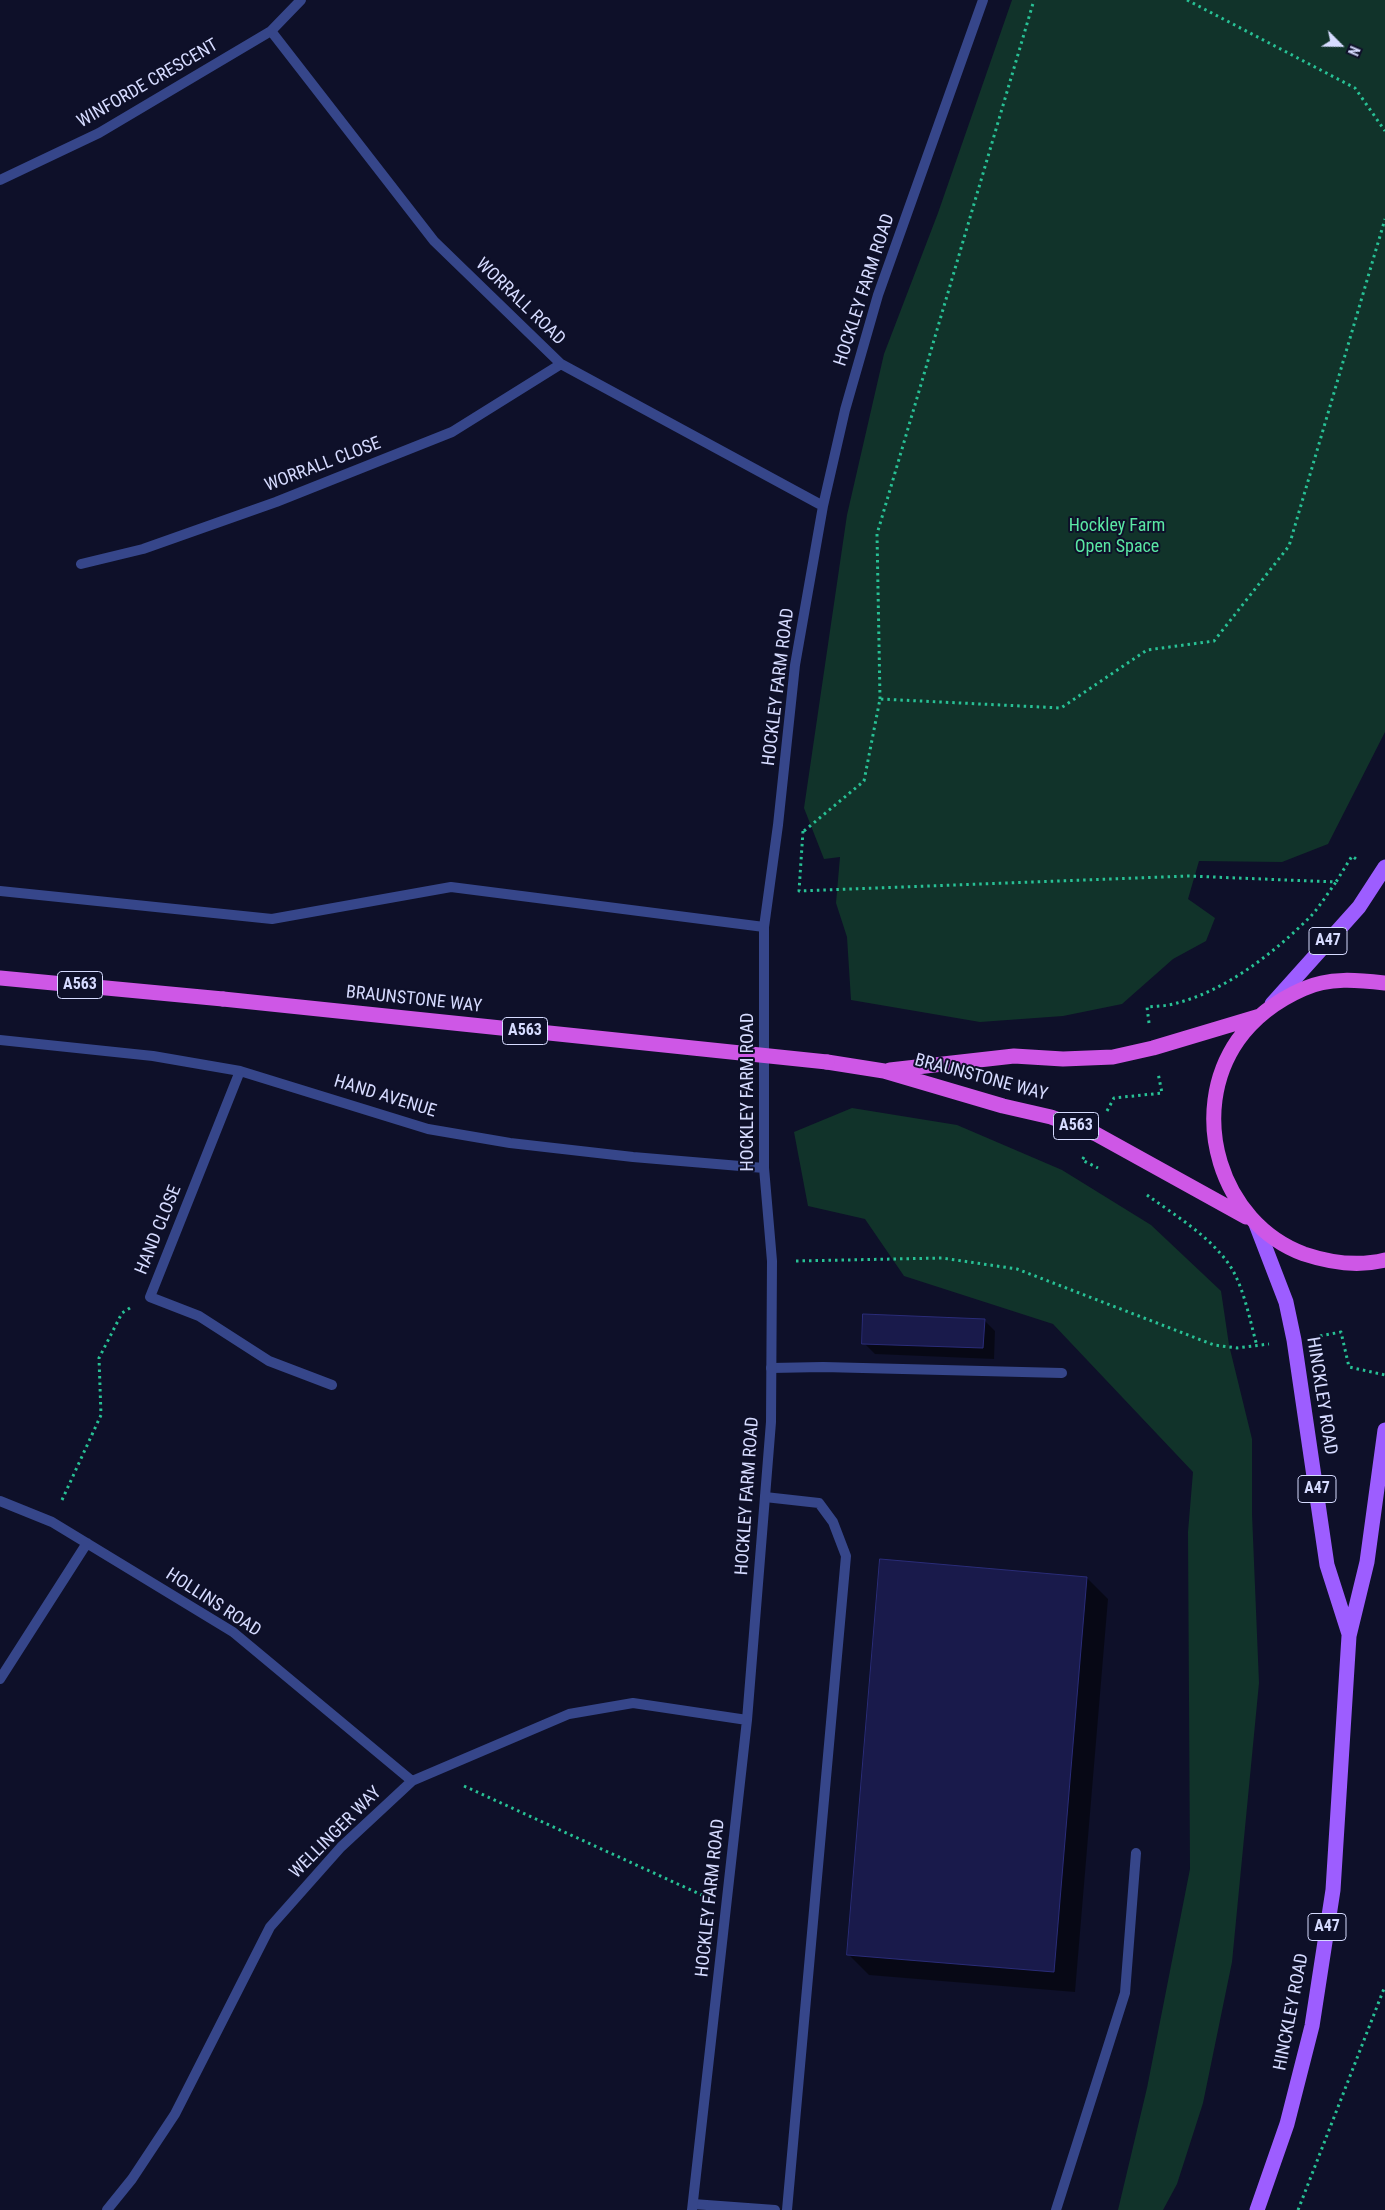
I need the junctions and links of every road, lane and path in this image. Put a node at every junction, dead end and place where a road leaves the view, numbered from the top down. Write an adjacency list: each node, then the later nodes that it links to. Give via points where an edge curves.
1 (301, 0): 5 (street, WINFORDE CRESCENT)
2 (983, 0): 10 (street, HOCKLEY FARM ROAD, via 878,295 845,410)
3 (1034, 0): 12 (path, via 877,534)
4 (1186, 0): 6 (path, via 1355,88)
5 (271, 31): 7 (street, WINFORDE CRESCENT, via 99,133); 9 (street, WORRALL ROAD, via 434,242)
6 (1385, 131)
7 (0, 180)
8 (1385, 219): 12 (path, via 1289,546 1214,642 1147,650 1061,708)
9 (561, 364): 10 (street, WORRALL ROAD); 11 (street, WORRALL CLOSE, via 452,432 276,502 161,542)
10 (823, 506): 13 (street, HOCKLEY FARM ROAD, via 795,665)
11 (81, 564)
12 (880, 699): 14 (path, via 864,781)
13 (778, 825): 14 (path); 17 (street, HOCKLEY FARM ROAD)
14 (804, 831): 15 (path, via 799,891 1188,876 1336,882 1352,856)
15 (1383, 871): 20 (main road, A47, via 1359,907)
16 (0, 891): 17 (street, via 272,919 451,887)
17 (764, 927): 24 (street, HOCKLEY FARM ROAD)
18 (0, 978): 22 (highway, BRAUNSTONE WAY / A563, bridge)
19 (1385, 983): 20 (highway, A563, via 1348,979 1304,988)
20 (1263, 1013): 22 (highway, BRAUNSTONE WAY / A563, via 1153,1048 1113,1057 1063,1059 1014,1056); 25 (highway, A563, via 1238,1040 1223,1069 1215,1101 1213,1133 1219,1165 1233,1195)
21 (0, 1040): 23 (street, HAND AVENUE, via 153,1056)
22 (884, 1070): 25 (highway, BRAUNSTONE WAY / A563, via 1051,1117 1096,1134)
23 (240, 1071): 24 (street, HAND AVENUE, via 428,1129 510,1143); 28 (street, HAND CLOSE)
24 (764, 1168): 27 (street, HOCKLEY FARM ROAD)
25 (1254, 1222): 26 (highway, A563, via 1288,1248 1326,1262 1366,1264); 29 (main road, HINCKLEY ROAD / A47, via 1286,1302)
26 (1385, 1260)
27 (772, 1261): 29 (path, via 942,1258 1017,1269 1214,1345 1237,1348); 30 (street, HOCKLEY FARM ROAD)
28 (150, 1296): 33 (street, HAND CLOSE, via 199,1316 270,1361); 37 (path, via 122,1313 99,1358 101,1415)
29 (1294, 1340): 32 (path, via 1341,1332 1349,1367); 39 (main road, HINCKLEY ROAD / A47, via 1328,1565)
30 (771, 1368): 31 (street, via 823,1366); 35 (street, HOCKLEY FARM ROAD, via 771,1422)
31 (1062, 1373)
32 (1385, 1375)
33 (332, 1385)
34 (1385, 1430): 39 (main road, HINCKLEY ROAD / A47, via 1367,1562)
35 (764, 1497): 41 (street, HOCKLEY FARM ROAD); 50 (street, via 818,1503 833,1522 846,1556)
36 (0, 1501): 37 (street, HOLLINS ROAD)
37 (52, 1522): 38 (street, HOLLINS ROAD)
38 (87, 1543): 40 (street); 43 (street, HOLLINS ROAD, via 233,1632)
39 (1349, 1636): 52 (main road, HINCKLEY ROAD / A47, via 1332,1890 1312,2026 1287,2124)
40 (0, 1679)
41 (747, 1720): 42 (street, WELLINGER WAY, via 633,1702 569,1714); 45 (street, HOCKLEY FARM ROAD)
42 (433, 1772): 43 (street, WELLINGER WAY); 45 (path)
43 (412, 1781): 48 (street, WELLINGER WAY, via 341,1847 270,1927 175,2114)
44 (1136, 1853): 51 (street, via 1125,1993)
45 (727, 1907): 47 (street, HOCKLEY FARM ROAD)
46 (1385, 1986): 53 (path)
47 (692, 2207): 49 (street)
48 (107, 2210)
49 (775, 2210)
50 (787, 2210)
51 (1056, 2210)
52 (1257, 2210)
53 (1298, 2210)

